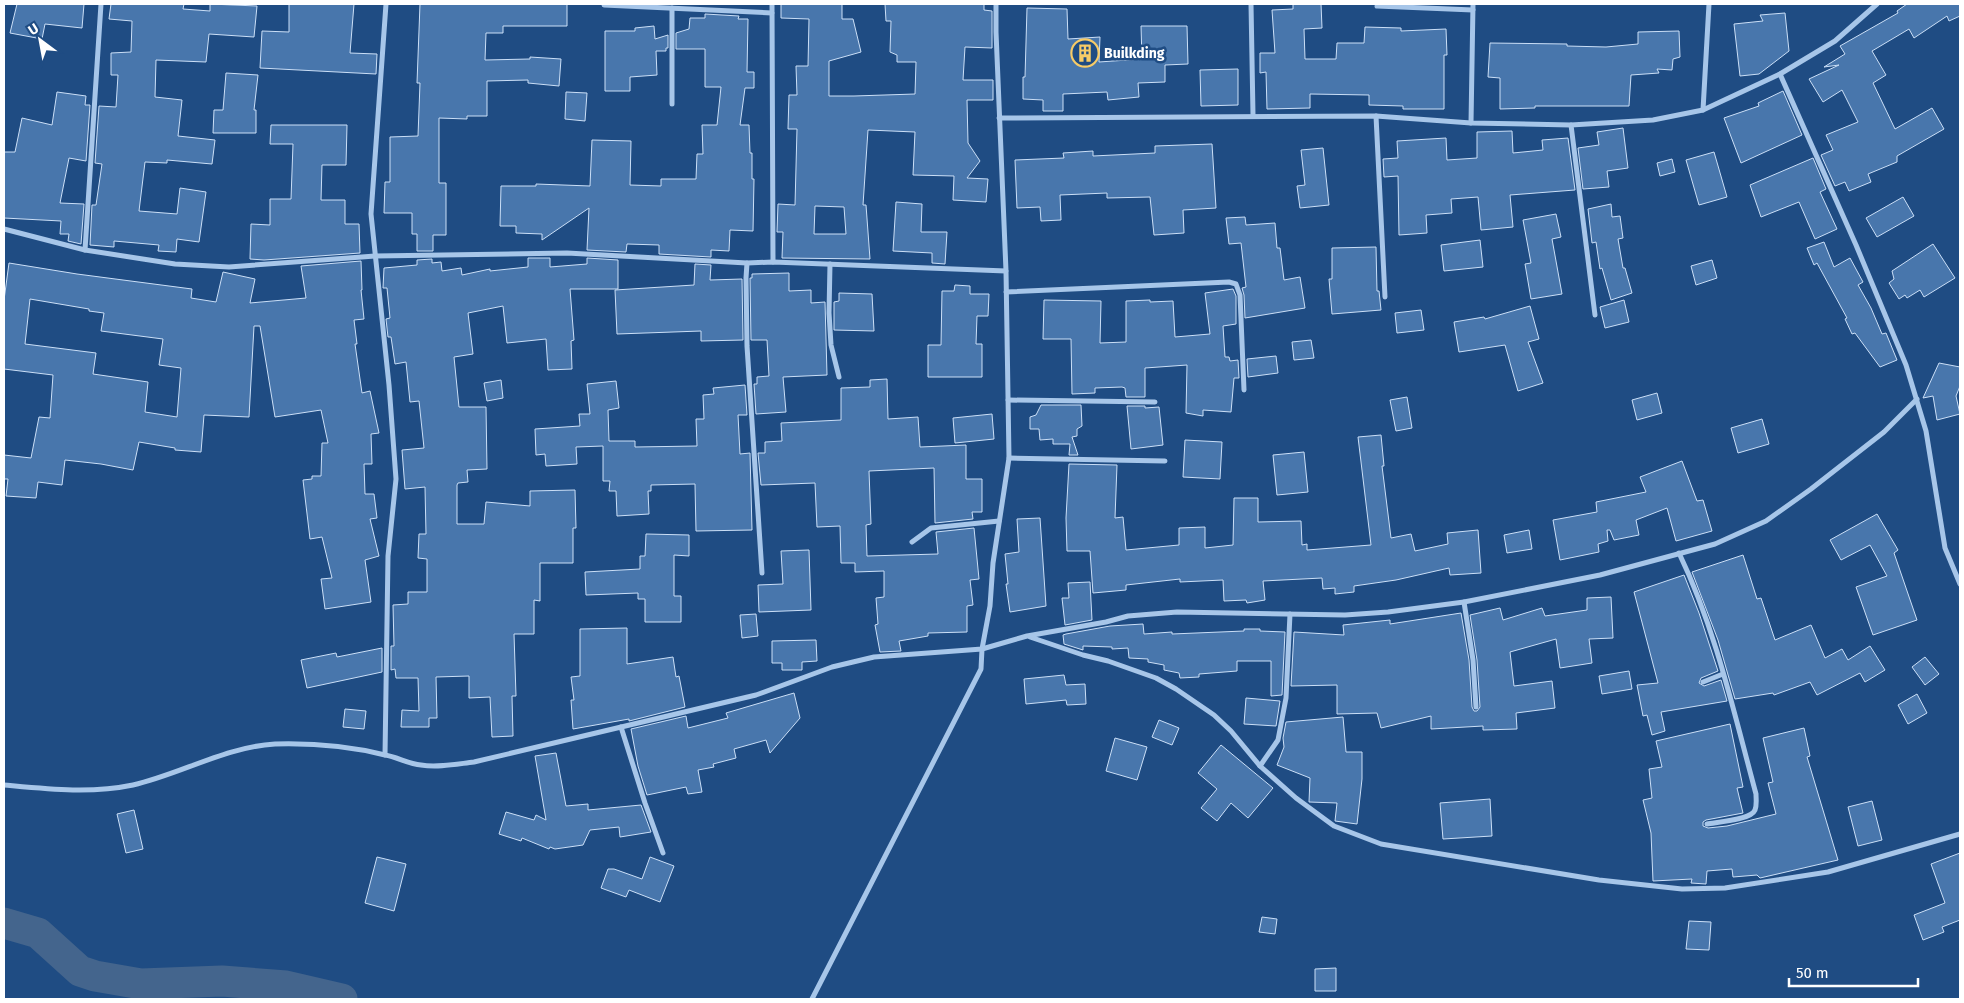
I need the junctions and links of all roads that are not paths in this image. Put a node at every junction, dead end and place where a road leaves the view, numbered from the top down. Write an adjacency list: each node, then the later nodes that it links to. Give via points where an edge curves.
1 (101, 4): 22 (street)
2 (386, 4): 23 (street, via 372,214)
3 (772, 4): 12 (street)
4 (996, 4): 18 (street)
5 (1251, 4): 16 (street)
6 (1708, 4): 15 (street)
7 (1877, 4): 13 (street, via 1834,41)
8 (604, 5): 11 (street)
9 (1376, 6): 10 (street)
10 (1473, 7): 19 (street)
11 (672, 8): 12 (street); 14 (street)
12 (772, 13): 24 (street)
13 (1780, 74): 15 (street); 33 (street, via 1856,245)
14 (672, 104)
15 (1703, 110): 20 (street, via 1653,120)
16 (1253, 115): 17 (street); 18 (street)
17 (1376, 116): 19 (street); 29 (street)
18 (999, 118): 27 (street)
19 (1471, 123): 20 (street)
20 (1571, 125): 30 (street)
21 (4, 229): 22 (street)
22 (85, 250): 23 (street, via 175,264 229,267)
23 (375, 256): 25 (street, via 567,253); 51 (street, via 396,479 388,556)
24 (773, 262): 25 (street); 26 (street)
25 (747, 263): 41 (street, via 747,346)
26 (830, 264): 27 (street); 31 (street, via 831,345)
27 (1006, 270): 28 (street)
28 (1006, 292): 32 (street, via 1236,284 1240,295); 34 (street)
29 (1385, 297)
30 (1595, 315)
31 (839, 377)
32 (1244, 390)
33 (1917, 399): 40 (street, via 1884,432 1766,521 1715,544); 42 (street, via 1926,431 1945,548)
34 (1008, 400): 35 (street); 36 (street)
35 (1155, 402)
36 (1009, 458): 37 (street); 38 (street)
37 (1164, 460)
38 (999, 521): 39 (street, via 931,528); 46 (street)
39 (912, 542)
40 (1679, 553): 43 (street, via 1600,575); 47 (street, via 1694,584)
41 (762, 573)
42 (1960, 584)
43 (1464, 602): 44 (street, via 1380,612); 49 (street)
44 (1290, 614): 45 (street, via 1177,612 1128,616); 52 (street, via 1286,698 1278,740)
45 (1027, 636): 46 (street); 52 (street, via 1156,678 1214,715 1232,731)
46 (982, 649): 50 (street, via 852,661 756,694); 57 (street, via 981,669)
47 (1724, 674): 48 (street); 54 (street, via 1756,794 1756,809 1747,817)
48 (1703, 682)
49 (1476, 707)
50 (621, 727): 51 (street, via 474,762 443,766 421,765); 56 (street)
51 (384, 755): 53 (street, via 334,745 274,744 208,759 132,785 77,791)
52 (1260, 766): 55 (street, via 1334,826 1381,844 1600,880 1682,890 1725,888 1828,872)
53 (4, 785)
54 (1707, 824)
55 (1960, 834)
56 (664, 853)
57 (812, 999)

